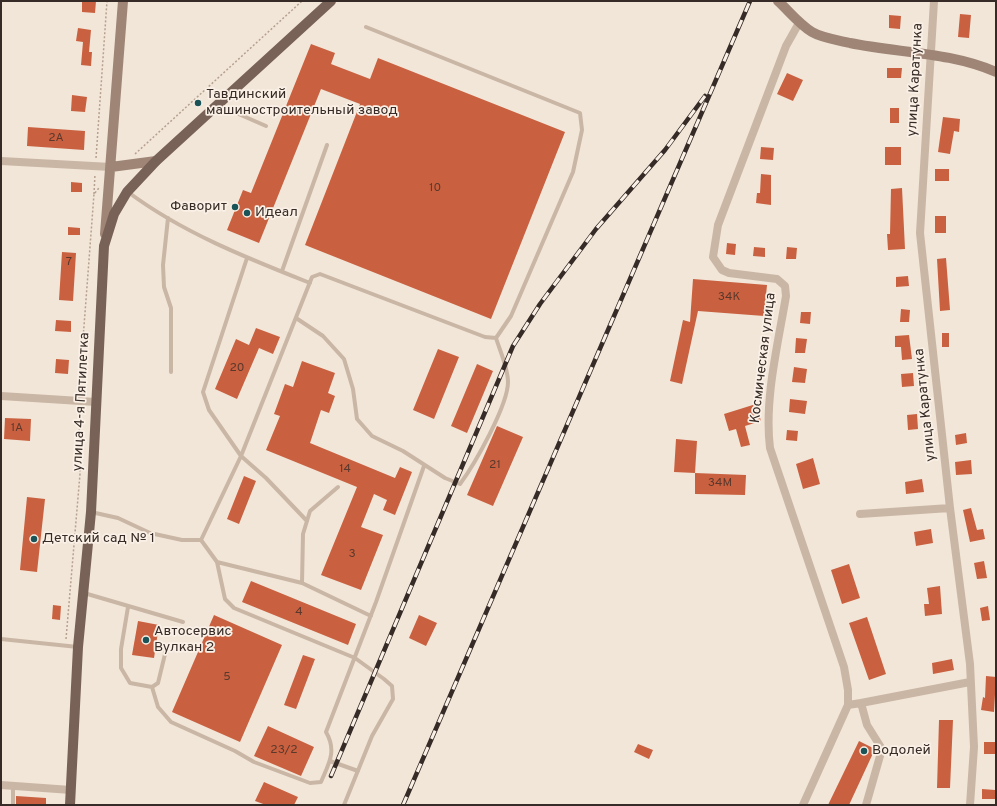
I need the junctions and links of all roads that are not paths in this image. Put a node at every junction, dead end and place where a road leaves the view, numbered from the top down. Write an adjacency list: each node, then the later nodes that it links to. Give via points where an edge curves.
1 (123, 1): 14 (street, улица 4-я Пятилетка)
2 (330, 1): 9 (main road)
3 (778, 1): 5 (street)
4 (934, 1): 7 (street, улица Каратунка)
5 (800, 23): 7 (street, via 812,33 829,38); 47 (street, Космическая улица, via 786,46 718,225 713,257 722,270 729,274 777,279 785,286 786,296 773,373 768,430 770,448 844,667)
6 (366, 27): 22 (lane, via 580,113 582,130 573,172 511,316)
7 (930, 54): 8 (street, via 981,65); 29 (street, улица Каратунка, via 920,233)
8 (996, 72)
9 (218, 104): 10 (lane); 13 (main road)
10 (266, 126)
11 (327, 146): 19 (lane)
12 (1, 161): 14 (street, via 96,166)
13 (156, 161): 14 (street); 15 (main road)
14 (111, 172): 17 (street, улица 4-я Пятилетка)
15 (128, 192): 16 (lane, via 154,212); 17 (main road, via 114,214)
16 (168, 218): 18 (lane); 23 (lane, via 162,264 164,287 171,308)
17 (104, 246): 25 (main road, улица 4-я Пятилетка)
18 (247, 258): 19 (lane); 26 (lane, via 203,392 209,410)
19 (282, 271): 20 (lane)
20 (310, 283): 21 (lane); 22 (lane, via 312,277 320,274 485,338)
21 (296, 318): 26 (lane); 27 (lane, via 323,336 344,360 357,419 372,436 403,451)
22 (496, 338): 27 (lane, via 508,380 508,393 475,463 460,484)
23 (171, 372)
24 (1, 396): 25 (street)
25 (96, 402): 30 (main road, улица 4-я Пятилетка)
26 (241, 456): 32 (lane); 33 (lane)
27 (424, 466): 38 (lane)
28 (338, 487): 32 (lane, via 310,511)
29 (950, 508): 31 (street); 44 (street, улица Каратунка, via 970,664)
30 (91, 512): 33 (lane, via 118,518 150,533 182,540); 36 (main road, улица 4-я Пятилетка)
31 (860, 514)
32 (307, 521): 35 (lane, via 303,534)
33 (201, 540): 34 (lane)
34 (217, 562): 35 (lane); 43 (lane, via 225,599 234,608)
35 (302, 583): 38 (lane)
36 (83, 593): 37 (lane); 41 (main road, улица 4-я Пятилетка)
37 (128, 607): 39 (lane); 45 (lane, via 121,649 122,668 130,683)
38 (371, 616): 43 (lane)
39 (183, 622)
40 (1, 640): 41 (lane)
41 (78, 647): 52 (main road, улица 4-я Пятилетка)
42 (166, 650): 45 (lane, via 158,683)
43 (355, 658): 48 (lane, via 326,732 331,741); 49 (lane, via 392,686 393,699 372,736)
44 (970, 682): 46 (street); 58 (street, улица Каратунка, via 974,747)
45 (152, 687): 48 (lane, via 158,708 171,722 254,762 310,783 321,782)
46 (861, 703): 47 (street); 57 (street, via 867,725 882,749)
47 (848, 705): 56 (street)
48 (330, 761): 49 (lane)
49 (358, 770): 55 (lane)
50 (1, 785): 51 (street)
51 (13, 786): 52 (street); 53 (lane)
52 (71, 790): 54 (main road, улица 4-я Пятилетка)
53 (13, 805)
54 (70, 805)
55 (344, 805)
56 (802, 805)
57 (866, 805)
58 (970, 805)

